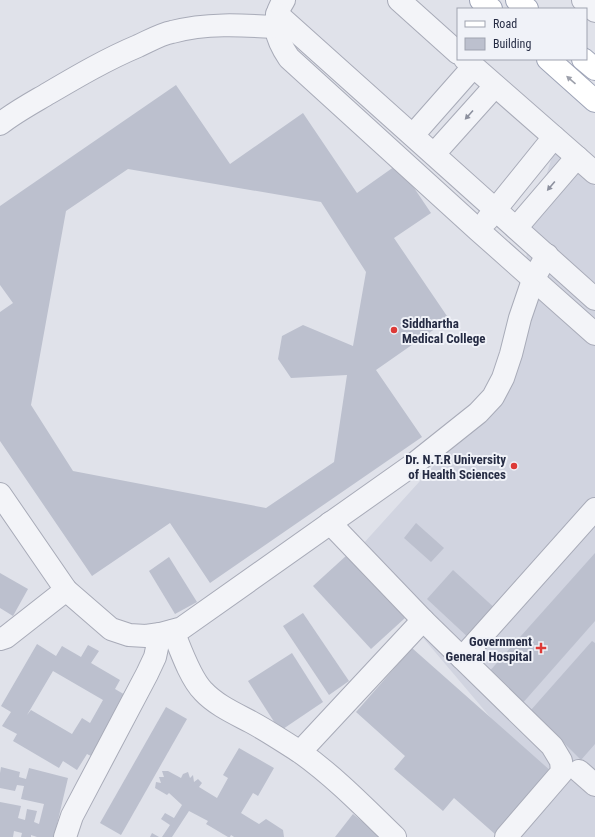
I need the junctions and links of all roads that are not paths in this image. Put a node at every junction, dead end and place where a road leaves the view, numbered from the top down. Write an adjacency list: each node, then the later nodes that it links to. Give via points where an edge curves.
1 (399, 0): 9 (street)
2 (481, 0): 5 (main road)
3 (517, 0): 6 (main road)
4 (583, 0): 7 (street)
5 (490, 8)
6 (526, 8)
7 (595, 11)
8 (279, 14): 10 (street); 15 (street, via 278,38 283,49); 19 (street, via 171,32 115,56)
9 (457, 53)
10 (327, 59): 15 (street); 18 (street)
11 (465, 60): 16 (street); 21 (street)
12 (549, 60): 17 (main road, one-way to 12)
13 (585, 60): 14 (main road)
14 (595, 69)
15 (311, 79): 20 (street)
16 (495, 86): 22 (street); 23 (street, one-way to 23)
17 (595, 101)
18 (389, 114): 20 (street); 21 (street)
19 (0, 124)
20 (372, 134): 28 (street)
21 (413, 135): 23 (street)
22 (554, 137): 24 (street); 26 (street)
23 (434, 154): 26 (street)
24 (577, 157): 25 (street); 27 (street, one-way to 27)
25 (595, 173)
26 (495, 209): 27 (street); 28 (street)
27 (516, 228): 29 (street)
28 (478, 230): 30 (street)
29 (547, 255): 30 (street); 31 (street)
30 (533, 280): 32 (street); 35 (street, via 503,378 493,397 443,442)
31 (595, 299)
32 (595, 334)
33 (0, 494): 36 (street)
34 (595, 509): 40 (street)
35 (330, 523): 37 (street); 38 (street, via 205,613 182,628)
36 (66, 590): 38 (street, via 111,629 146,636); 39 (street)
37 (423, 620): 40 (street); 41 (street)
38 (167, 633): 41 (street, via 202,690 218,704); 44 (street, via 72,816)
39 (0, 639)
40 (462, 658): 46 (street, via 552,746 561,761 562,772)
41 (300, 752): 45 (street, via 349,792)
42 (579, 771): 43 (street)
43 (595, 785)
44 (65, 837)
45 (395, 837)
46 (506, 837)

